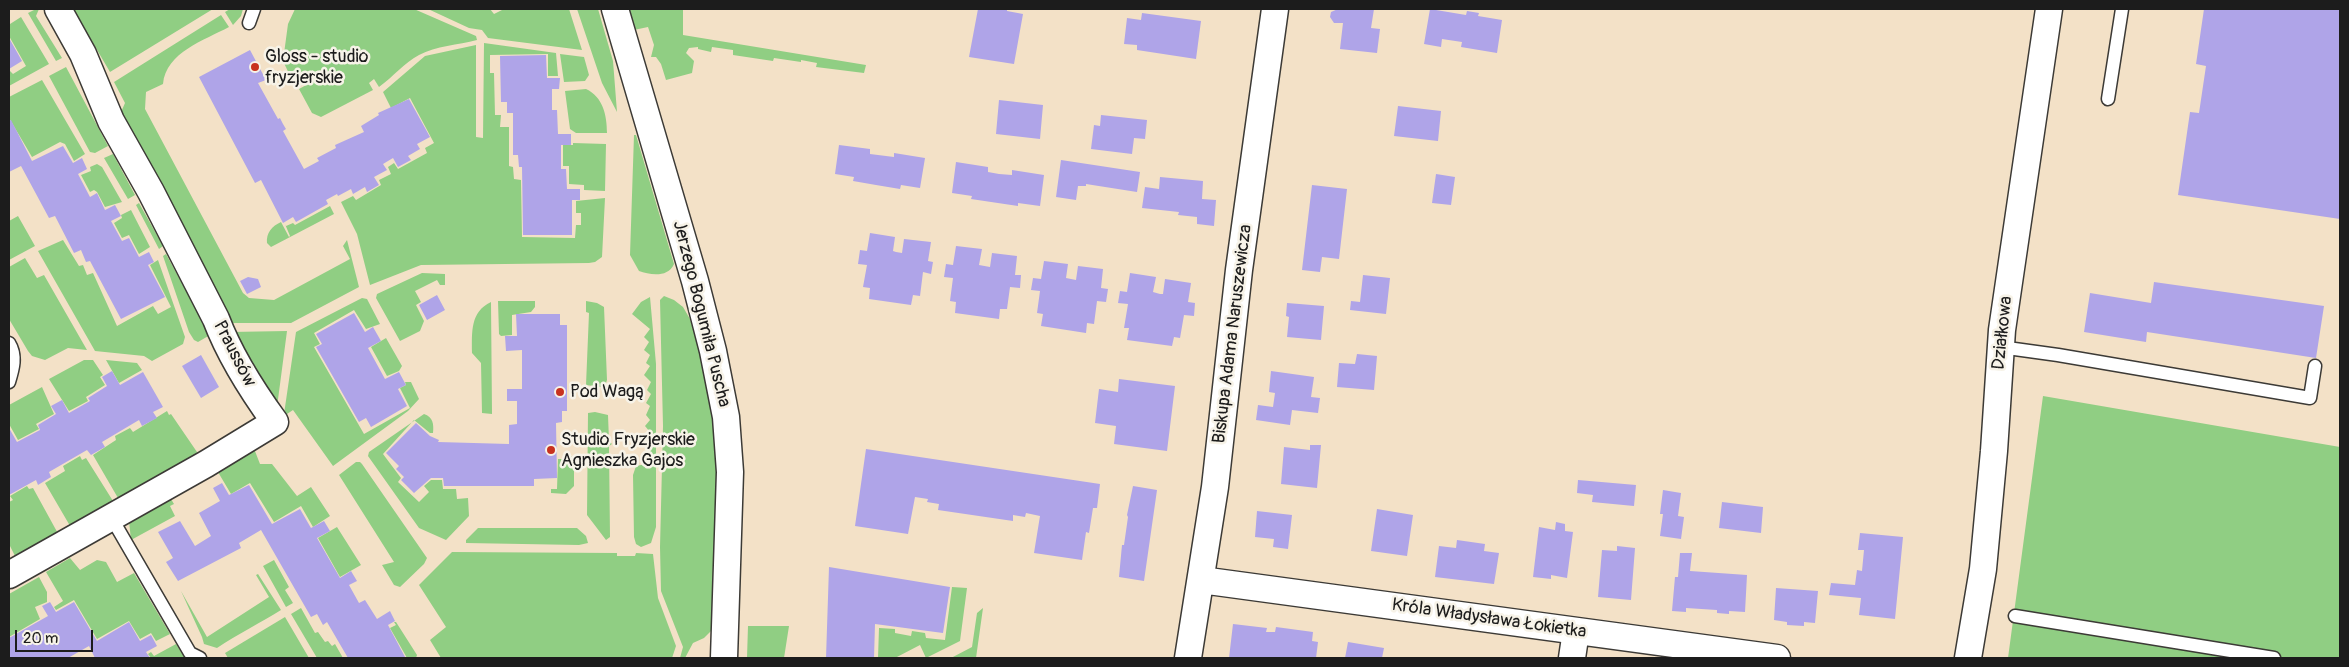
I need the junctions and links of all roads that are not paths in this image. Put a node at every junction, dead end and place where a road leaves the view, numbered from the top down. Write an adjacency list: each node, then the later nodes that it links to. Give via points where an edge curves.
1 (58, 9): 13 (street, Praussów, via 111,121 151,192 220,332 249,387 275,422)
2 (254, 9): 7 (lane)
3 (615, 9): 19 (street, Jerzego Bogumiła Puscha, via 695,281 726,416 730,472)
4 (1275, 9): 15 (street, Biskupa Adama Naruszewicza)
5 (2049, 9): 10 (street, Działkowa)
6 (2122, 9): 8 (lane)
7 (249, 23)
8 (2108, 99)
9 (9, 343): 12 (lane, via 14,355)
10 (2000, 348): 11 (lane, via 2310,398); 23 (street, Działkowa, via 1984,559)
11 (2315, 366)
12 (9, 382)
13 (111, 517): 14 (street, Praussów); 18 (lane, via 190,653)
14 (9, 575)
15 (1201, 580): 17 (street, Króla Władysława Łokietka); 20 (street, Biskupa Adama Naruszewicza)
16 (2015, 616): 24 (lane)
17 (1576, 631): 21 (street); 22 (street, Króla Władysława Łokietka)
18 (200, 658)
19 (724, 658)
20 (1188, 658)
21 (1572, 658)
22 (1777, 658)
23 (1968, 658)
24 (2274, 658)

